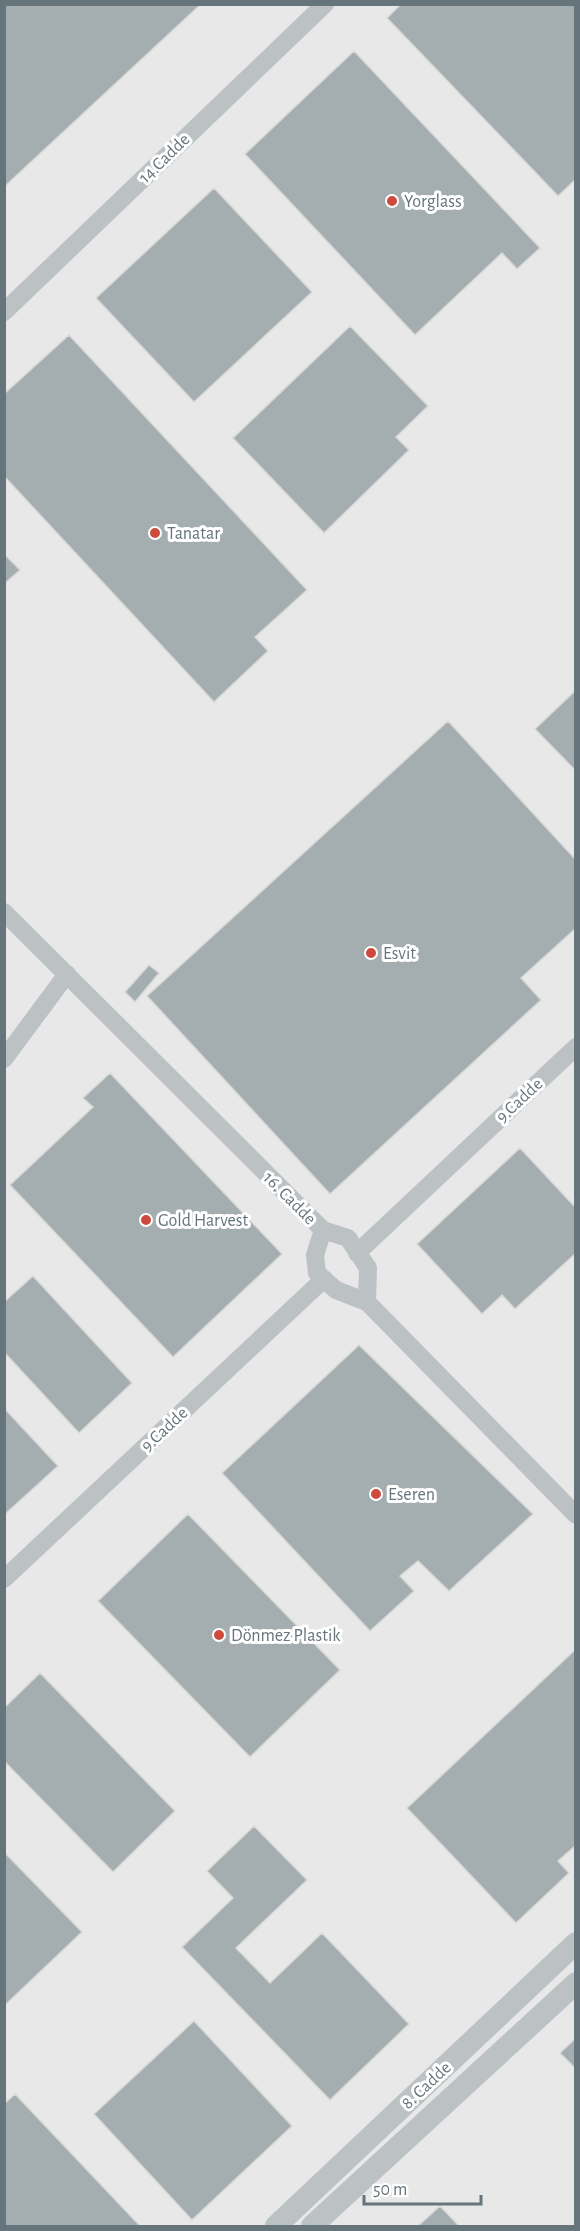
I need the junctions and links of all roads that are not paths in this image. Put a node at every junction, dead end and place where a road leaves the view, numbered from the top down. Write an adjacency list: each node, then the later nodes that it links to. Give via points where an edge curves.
1 (325, 4): 2 (street, 14.Cadde)
2 (4, 312)
3 (4, 912): 4 (street, 16. Cadde)
4 (67, 974): 6 (street); 7 (street, 16. Cadde)
5 (576, 1047): 8 (street, 9.Cadde)
6 (4, 1059)
7 (323, 1230): 8 (street, 16. Cadde, via 348,1238); 9 (street, via 315,1255 317,1273)
8 (357, 1253): 10 (street, 16. Cadde, via 368,1268)
9 (324, 1279): 10 (street, via 336,1290); 12 (street, 9.Cadde)
10 (367, 1302): 11 (street)
11 (576, 1515)
12 (4, 1579)
13 (576, 1943): 15 (street, 8. Cadde)
14 (576, 1983): 16 (street, 8. Cadde)
15 (276, 2226)
16 (312, 2226)

